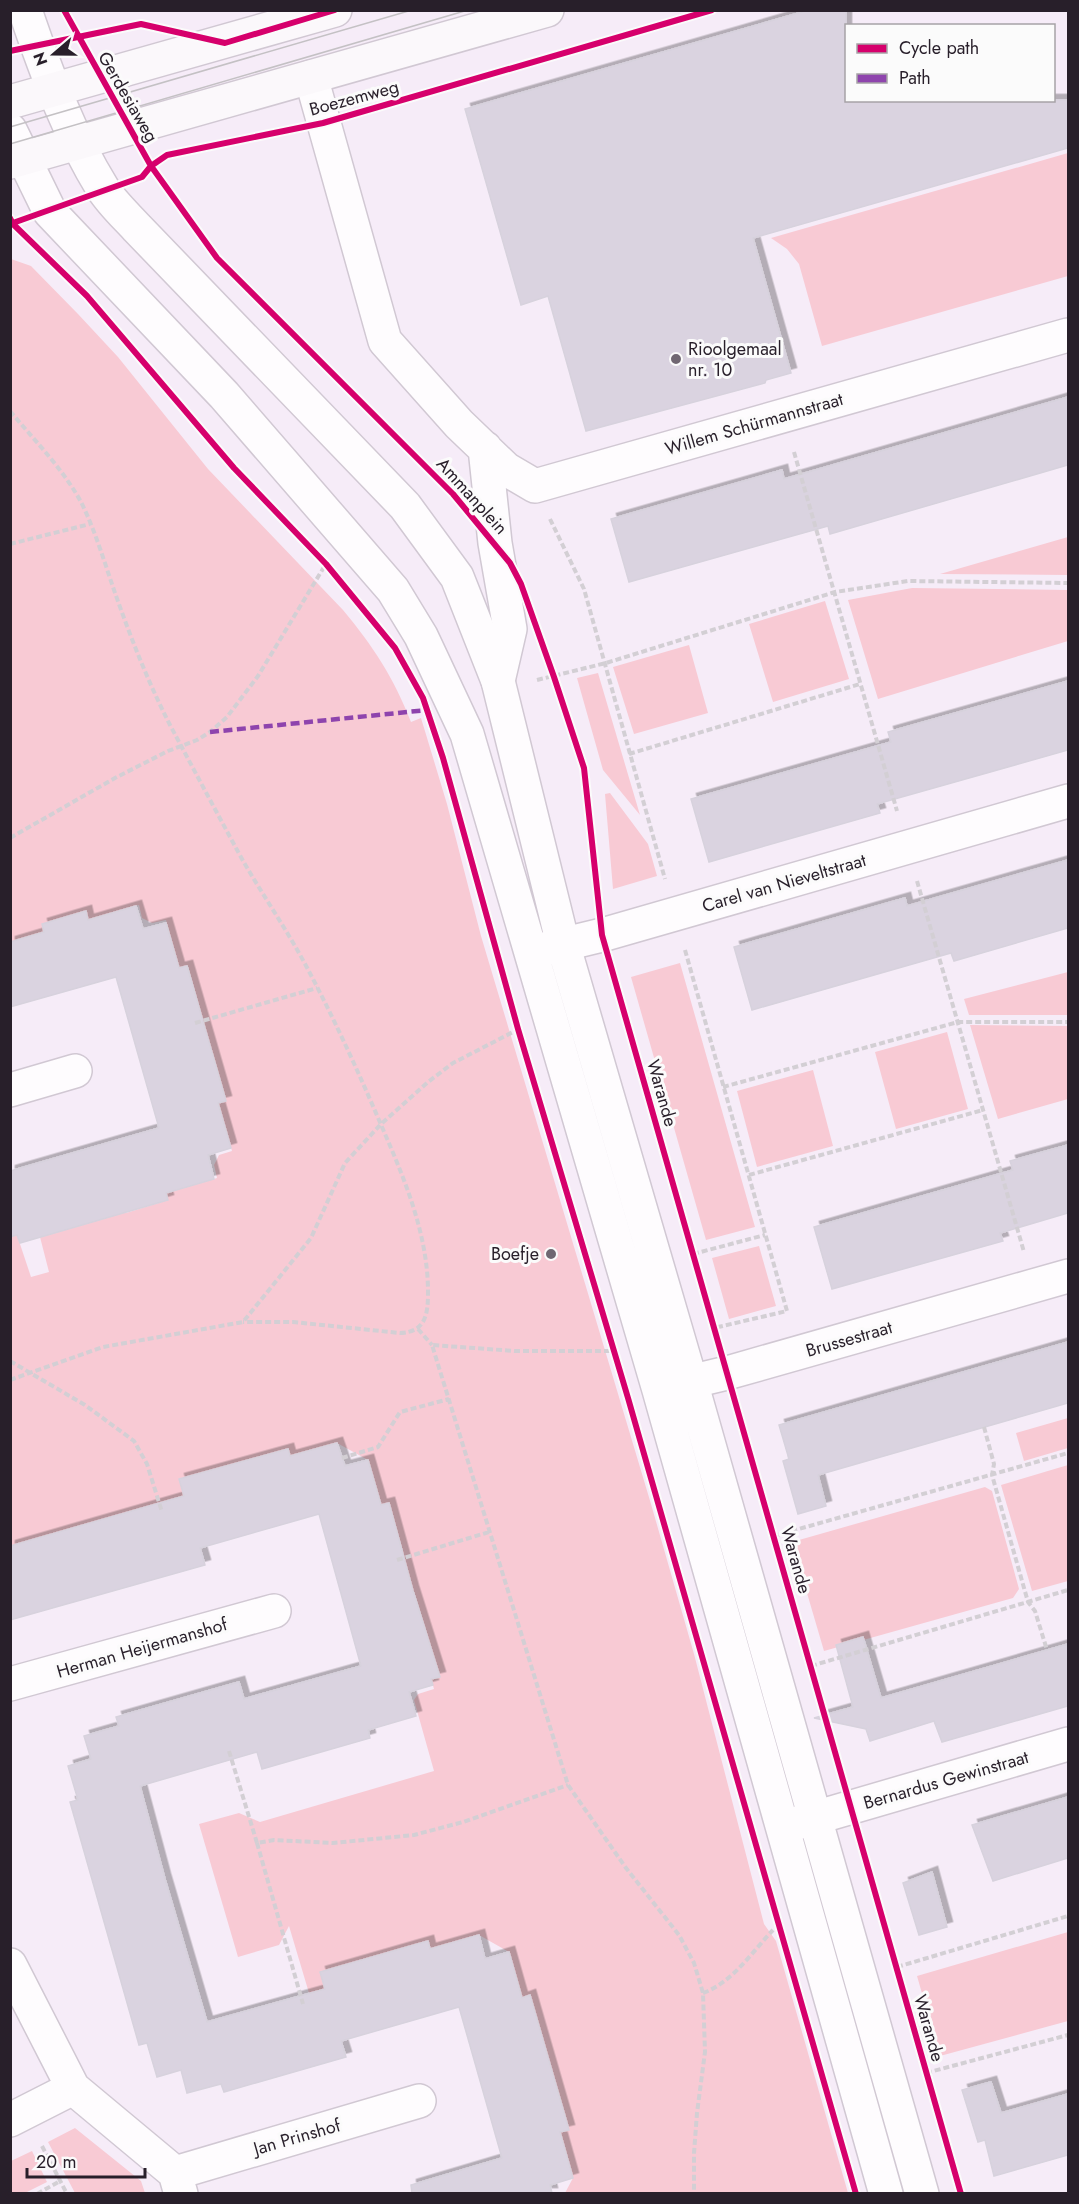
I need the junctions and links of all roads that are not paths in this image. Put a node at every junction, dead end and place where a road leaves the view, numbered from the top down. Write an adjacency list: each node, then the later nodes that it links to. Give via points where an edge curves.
1 (25, 10): 5 (street)
2 (335, 10): 5 (main road)
3 (547, 10): 4 (main road, Boezemweg)
4 (311, 77): 7 (main road, Boezemweg); 10 (street, Willem Schürmannstraat, via 385,341)
5 (54, 90): 6 (main road); 7 (street)
6 (10, 102)
7 (78, 144): 8 (main road, Boezemweg); 11 (street, Ammanplein, via 105,192 137,228 405,506 457,577)
8 (15, 151): 14 (street, via 50,212 224,395 393,590 421,636 467,734)
9 (1068, 335): 10 (street, Willem Schürmannstraat, via 535,486 506,469)
10 (484, 448): 11 (street, Ammanplein, via 510,629)
11 (499, 684): 13 (street, Ammanplein)
12 (1068, 801): 13 (street, Carel van Nieveltstraat)
13 (563, 944): 14 (street, Carel van Nieveltstraat); 18 (street)
14 (531, 953): 19 (street)
15 (75, 1071): 16 (street)
16 (10, 1090)
17 (1068, 1276): 18 (street, Brussestraat)
18 (691, 1382): 19 (street, Brussestraat); 23 (street)
19 (659, 1390): 24 (street)
20 (274, 1611): 21 (street, Herman Heijermanshof)
21 (10, 1684)
22 (1068, 1744): 23 (street, Bernardus Gewinstraat)
23 (815, 1818): 24 (street, Bernardus Gewinstraat); 31 (street)
24 (783, 1827): 30 (street)
25 (10, 1965): 26 (street)
26 (73, 2088): 28 (street); 29 (street)
27 (419, 2101): 29 (street, Jan Prinshof)
28 (18, 2116)
29 (178, 2183)
30 (886, 2193)
31 (922, 2193)

